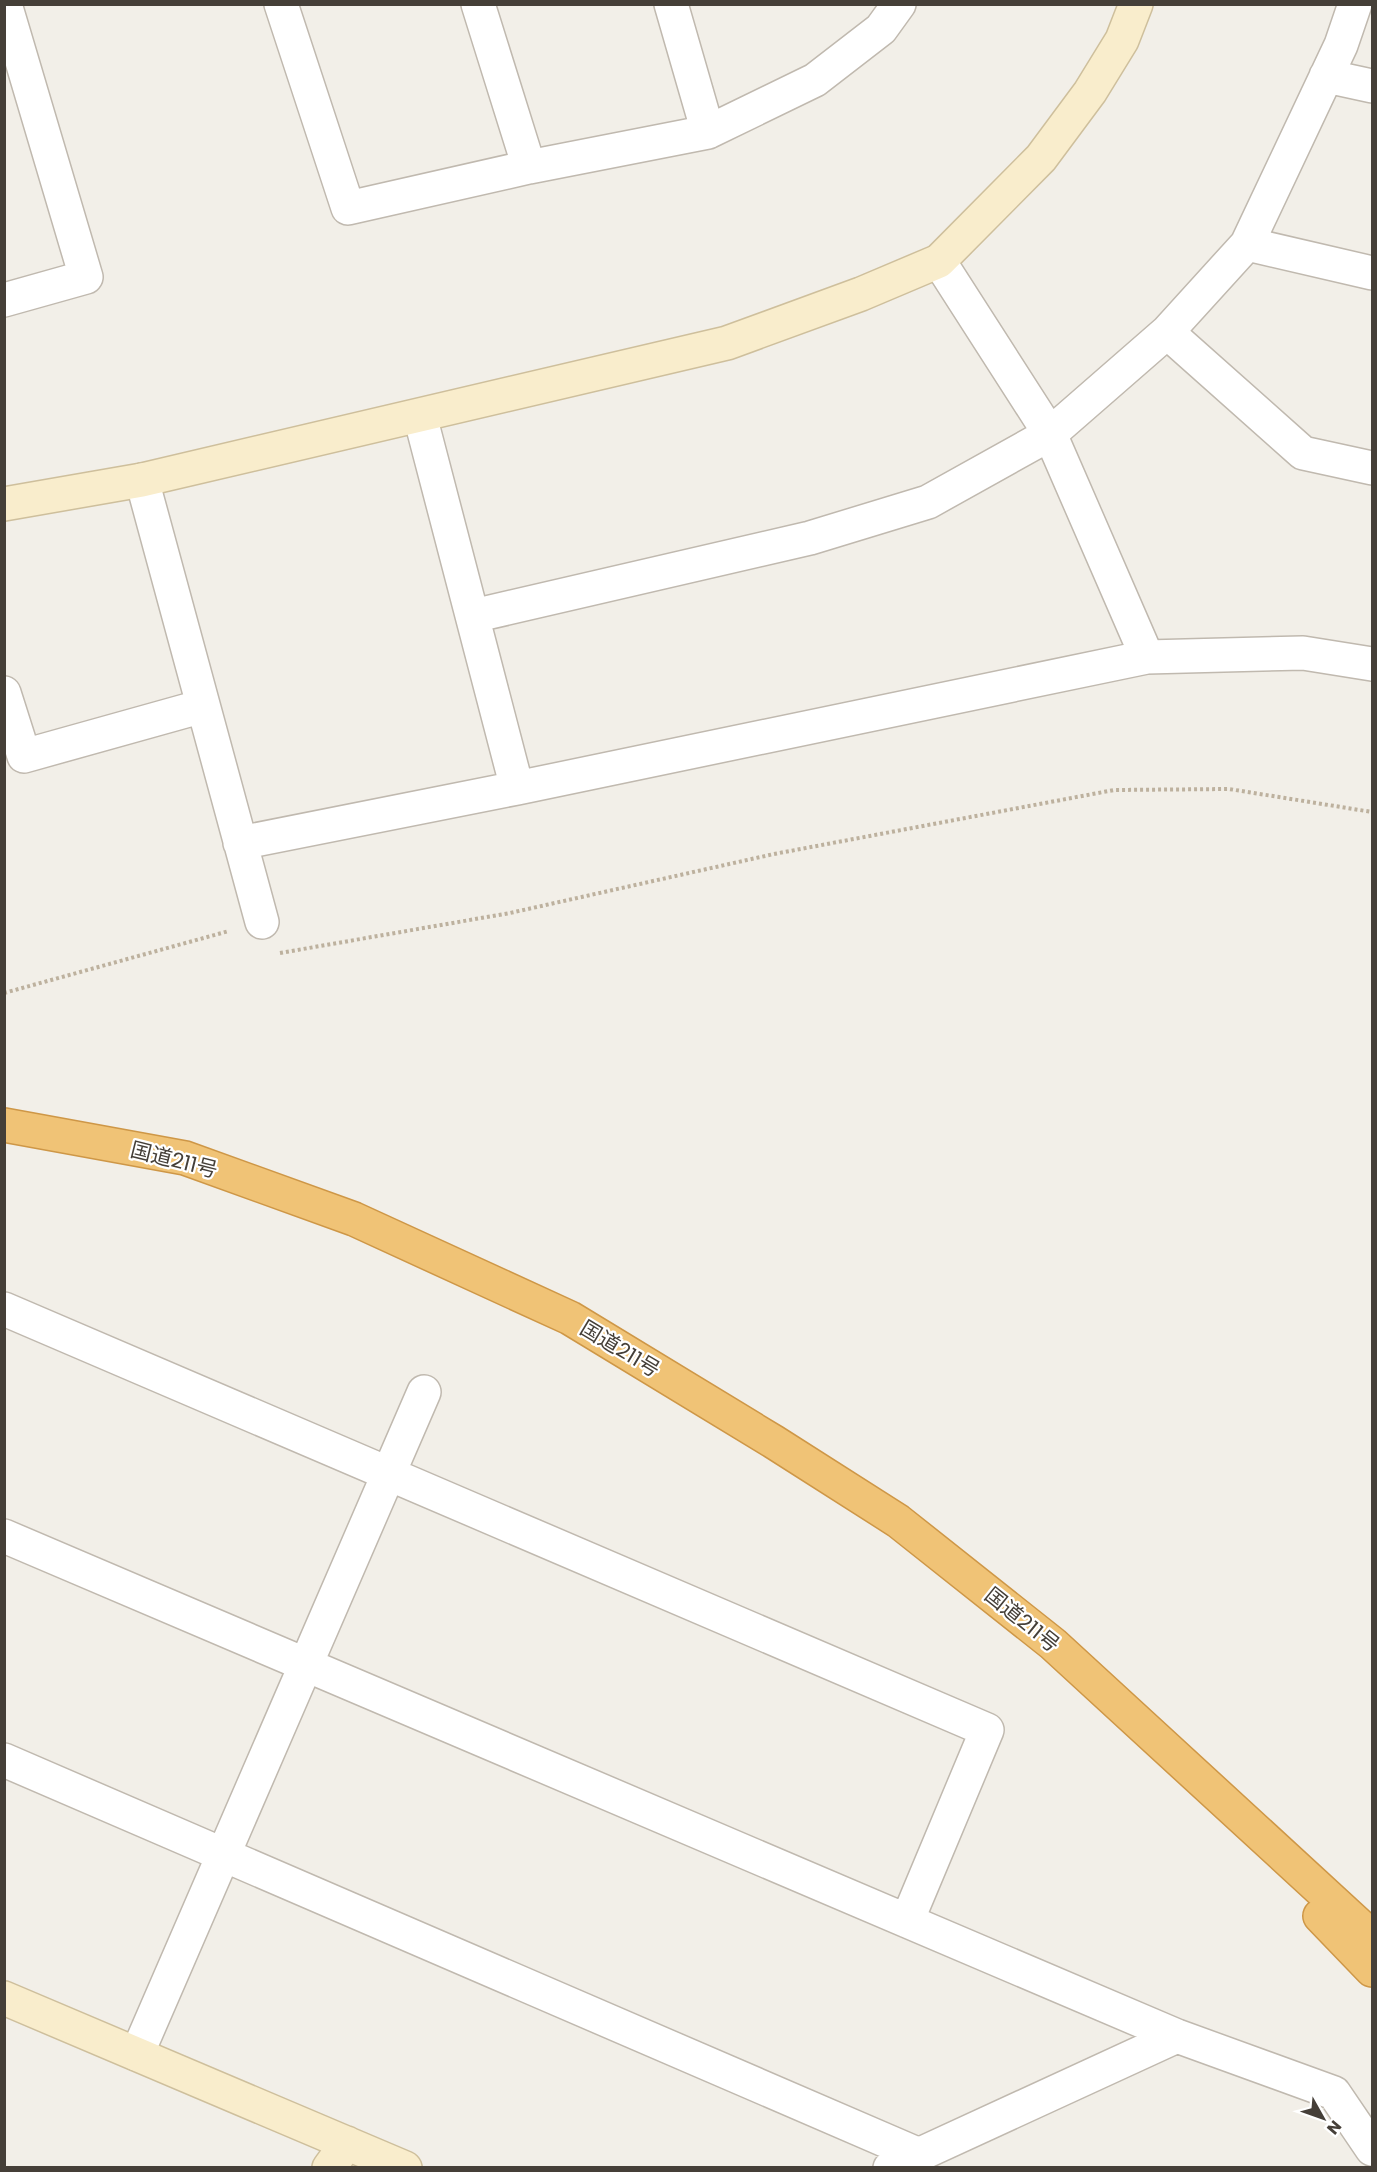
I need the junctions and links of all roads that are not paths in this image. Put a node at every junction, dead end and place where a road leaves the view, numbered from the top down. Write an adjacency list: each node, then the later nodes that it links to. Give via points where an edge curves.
1 (5, 4): 15 (street, via 86,277)
2 (281, 4): 11 (street, via 348,208)
3 (478, 4): 11 (street)
4 (671, 4): 10 (street)
5 (899, 4): 10 (street, via 881,29 815,80)
6 (1136, 4): 13 (street, via 1122,39 1090,92 1041,158)
7 (1355, 4): 8 (street)
8 (1326, 76): 9 (street); 12 (street)
9 (1372, 86)
10 (708, 132): 11 (street)
11 (529, 167)
12 (1247, 244): 14 (street); 16 (street)
13 (939, 261): 17 (street, via 727,343); 18 (street)
14 (1372, 273)
15 (4, 300)
16 (1167, 332): 18 (street); 19 (street, via 1303,453)
17 (420, 416): 20 (street); 22 (street)
18 (1050, 434): 22 (street, via 928,502 810,538); 23 (street)
19 (1372, 468)
20 (142, 480): 21 (street); 26 (street)
21 (4, 504)
22 (473, 616): 27 (street)
23 (1147, 657): 24 (street, via 1303,653); 27 (street)
24 (1372, 664)
25 (4, 693): 26 (street, via 24,756)
26 (203, 706): 28 (street)
27 (517, 788): 28 (street)
28 (240, 843): 29 (street)
29 (262, 922)
30 (4, 1125): 36 (highway, 国道211号, via 185,1158 354,1219 570,1318 898,1521 1053,1644)
31 (4, 1309): 33 (street)
32 (424, 1392): 33 (street)
33 (388, 1474): 35 (street); 39 (street, via 987,1730)
34 (4, 1536): 35 (street)
35 (306, 1665): 38 (street); 39 (street)
36 (1152, 1734): 40 (highway, 国道211号); 41 (highway, 国道211号)
37 (4, 1760): 38 (street)
38 (224, 1853): 44 (street); 47 (street)
39 (907, 1921): 43 (street)
40 (1372, 1936)
41 (1372, 1970)
42 (4, 1998): 44 (street)
43 (1177, 2036): 45 (street, via 1334,2093); 47 (street)
44 (137, 2054): 46 (street)
45 (1372, 2149)
46 (338, 2155): 48 (street)
47 (904, 2161)
48 (405, 2168)

